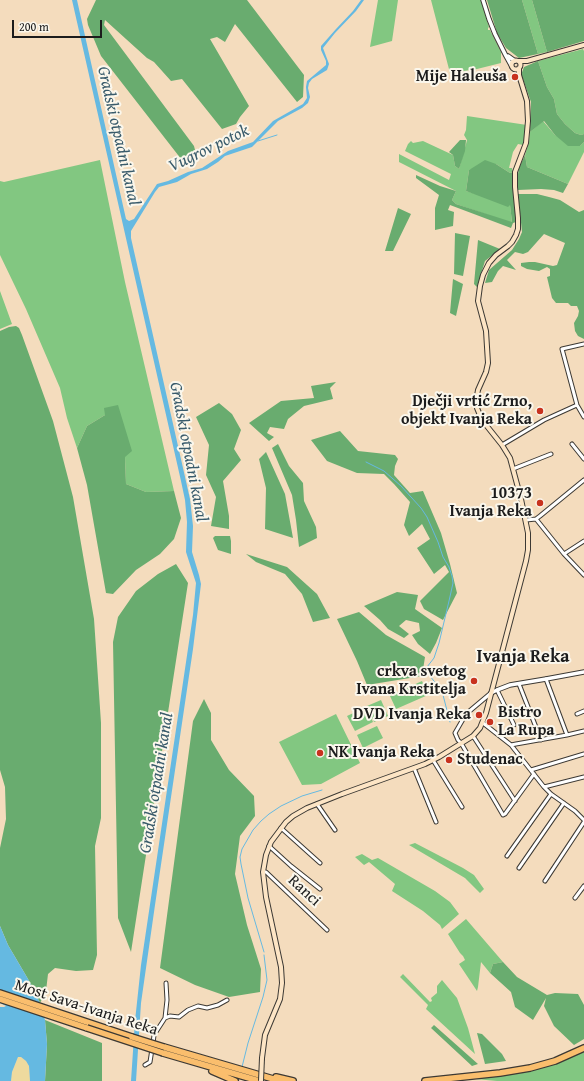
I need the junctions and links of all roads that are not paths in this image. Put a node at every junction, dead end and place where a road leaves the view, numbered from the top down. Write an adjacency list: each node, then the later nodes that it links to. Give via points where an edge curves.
1 (483, 0): 3 (street)
2 (584, 45): 5 (main road)
3 (502, 50): 4 (street); 6 (street)
4 (516, 61): 5 (main road); 6 (main road); 7 (main road)
5 (527, 61): 7 (main road)
6 (512, 67): 7 (main road, via 515,70); 8 (main road)
7 (520, 68): 8 (main road, via 519,75)
8 (523, 86): 13 (main road, via 528,102 528,121 526,143 515,172 517,231 512,242 487,266 478,298 486,331 488,363 477,394 476,408)
9 (584, 344): 10 (street, via 562,349)
10 (577, 405): 11 (street); 13 (street, via 544,420)
11 (584, 418)
12 (572, 444): 15 (street)
13 (502, 445): 16 (main road)
14 (551, 454): 16 (street)
15 (584, 459)
16 (513, 469): 19 (main road)
17 (584, 480): 18 (street)
18 (536, 519): 19 (street); 21 (street)
19 (526, 520): 27 (main road, via 529,542 527,556)
20 (584, 541): 21 (street)
21 (564, 554): 22 (street)
22 (584, 575)
23 (584, 672): 24 (street)
24 (546, 679): 25 (street); 33 (street)
25 (519, 684): 26 (street); 35 (street)
26 (497, 690): 27 (street); 31 (street)
27 (491, 693): 30 (main road); 36 (street, via 466,714 455,733)
28 (584, 711): 29 (street)
29 (577, 714)
30 (483, 723): 34 (main road); 37 (street)
31 (514, 725)
32 (584, 731): 33 (street)
33 (568, 735): 35 (street)
34 (472, 736): 36 (main road); 46 (street)
35 (541, 740): 37 (street)
36 (461, 743): 39 (main road); 46 (street, via 502,816)
37 (511, 745): 41 (street)
38 (584, 754): 41 (street)
39 (433, 760): 40 (main road); 49 (street)
40 (414, 768): 48 (main road); 51 (street)
41 (531, 770): 42 (street)
42 (534, 774): 44 (street); 46 (street)
43 (584, 776): 44 (street)
44 (544, 787): 45 (street)
45 (552, 794): 47 (street); 55 (street)
46 (515, 801)
47 (564, 803): 50 (street, via 575,810); 57 (street)
48 (317, 804): 52 (main road, via 294,816); 53 (street)
49 (462, 807)
50 (584, 821): 59 (street)
51 (436, 822)
52 (282, 828): 54 (main road); 56 (street)
53 (335, 830)
54 (269, 846): 58 (main road); 61 (street)
55 (507, 856)
56 (320, 863)
57 (519, 868)
58 (263, 872): 63 (street, Ranci, via 266,872); 75 (main road, bridge, via 281,967 282,989 265,1035)
59 (545, 881)
60 (584, 886): 62 (street)
61 (320, 889)
62 (575, 898)
63 (327, 930)
64 (166, 983): 68 (street)
65 (0, 993): 70 (highway, Most Sava-Ivanja Reka, bridge)
66 (0, 999): 70 (highway, Most Sava-Ivanja Reka, bridge)
67 (227, 1000): 68 (street, via 207,1008 198,1006 179,1017)
68 (165, 1018): 71 (street, via 154,1035 150,1062)
69 (584, 1048): 78 (highway, via 555,1061 530,1068)
70 (163, 1050): 73 (highway); 73 (highway, via 183,1061)
71 (145, 1065)
72 (250, 1071): 73 (highway); 76 (highway); 77 (highway)
73 (230, 1072): 74 (highway); 75 (highway)
74 (235, 1081)
75 (260, 1081)
76 (280, 1081)
77 (293, 1081)
78 (425, 1081)

